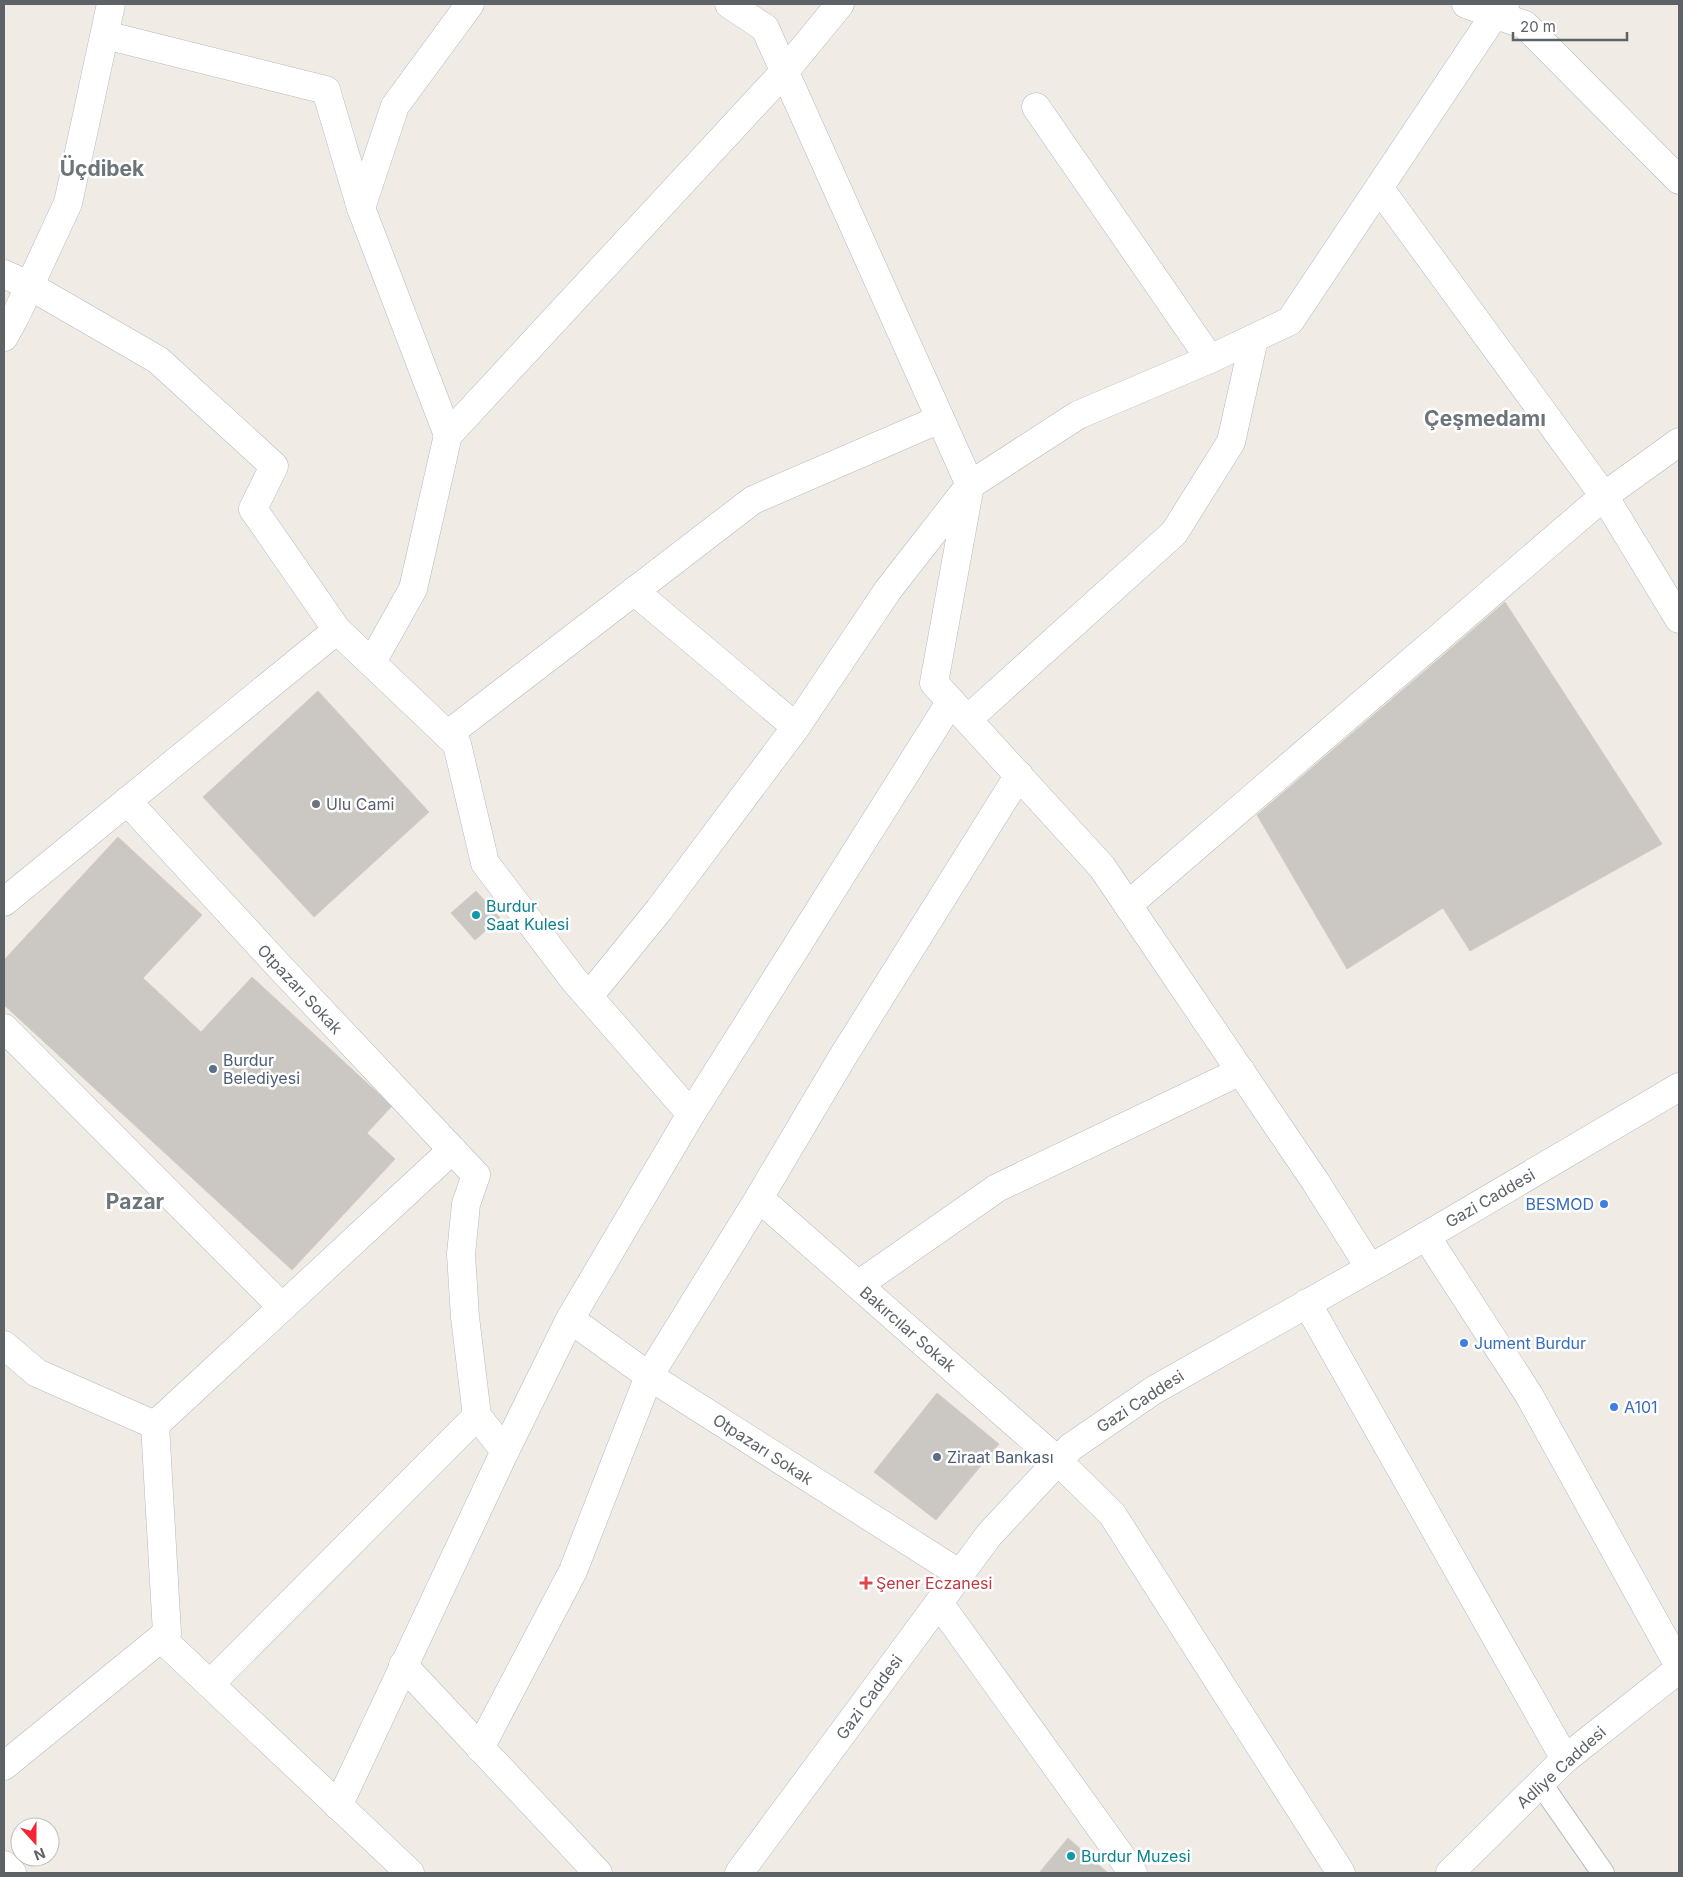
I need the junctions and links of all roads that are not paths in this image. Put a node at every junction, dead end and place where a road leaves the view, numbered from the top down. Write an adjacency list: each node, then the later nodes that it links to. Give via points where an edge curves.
1 (111, 4): 7 (street)
2 (470, 4): 12 (street, via 395,106)
3 (729, 4): 8 (street, via 766,28)
4 (840, 4): 8 (street)
5 (1466, 4): 6 (street)
6 (1500, 9): 10 (street, via 1525,25); 11 (street)
7 (105, 35): 12 (street, via 326,90); 14 (street, via 68,204)
8 (786, 71): 18 (street); 19 (street)
9 (1036, 107): 17 (street)
10 (1679, 180)
11 (1380, 189): 16 (street, via 1290,321); 22 (street)
12 (361, 208): 19 (street)
13 (4, 274): 14 (street)
14 (30, 286): 15 (street); 25 (street, via 158,360 274,466 253,509)
15 (4, 337)
16 (1254, 339): 17 (street); 27 (street, via 1231,442 1174,533)
17 (1210, 359): 21 (street, via 1078,415)
18 (940, 418): 21 (street); 23 (street, via 753,500)
19 (448, 435): 26 (street, via 413,589)
20 (1679, 442): 22 (street)
21 (970, 485): 27 (street, via 934,683); 28 (street, via 888,590)
22 (1604, 496): 24 (street); 33 (street)
23 (634, 592): 28 (street); 29 (street)
24 (1679, 619)
25 (337, 630): 26 (street); 31 (street)
26 (372, 662): 29 (street)
27 (959, 710): 30 (street); 38 (street)
28 (796, 726): 34 (street, via 659,910)
29 (447, 735): 34 (street, via 456,744 485,863)
30 (1019, 775): 33 (street, via 1102,867); 40 (street, via 842,1058)
31 (126, 801): 32 (street); 39 (street, Otpazarı Sokak)
32 (4, 902)
33 (1128, 905): 36 (street)
34 (589, 996): 38 (street)
35 (4, 1028): 45 (street)
36 (1240, 1071): 42 (street); 43 (street, via 997,1188)
37 (1679, 1087): 41 (street, Gazi Caddesi)
38 (691, 1114): 46 (street)
39 (452, 1150): 45 (street); 49 (street, Otpazarı Sokak, via 476,1175 466,1204 461,1254)
40 (759, 1198): 43 (street, Bakırcılar Sokak); 48 (street)
41 (1426, 1236): 42 (street, Gazi Caddesi); 57 (street, via 1529,1395)
42 (1370, 1268): 44 (street, Gazi Caddesi)
43 (858, 1284): 52 (street, Bakırcılar Sokak)
44 (1307, 1303): 52 (street, Gazi Caddesi, via 1154,1390 1071,1447); 60 (street)
45 (282, 1307): 50 (street)
46 (570, 1319): 48 (street, Otpazarı Sokak); 51 (street)
47 (4, 1345): 50 (street, via 37,1373)
48 (649, 1376): 53 (street, Otpazarı Sokak); 59 (street, via 573,1571)
49 (476, 1416): 51 (street); 58 (street)
50 (155, 1425): 55 (street, via 167,1633)
51 (505, 1451): 56 (street)
52 (1058, 1461): 53 (street, Gazi Caddesi, via 989,1535); 70 (street, Bakırcılar Sokak, via 1112,1514)
53 (960, 1574): 54 (street, Gazi Caddesi)
54 (939, 1603): 68 (street, Gazi Caddesi); 69 (street)
55 (162, 1638): 58 (street); 61 (street)
56 (403, 1666): 59 (street); 63 (street)
57 (1679, 1667): 60 (street, Adliye Caddesi)
58 (210, 1684): 63 (street)
59 (480, 1748): 67 (street)
60 (1565, 1759): 62 (street, Adliye Caddesi)
61 (4, 1766)
62 (1541, 1784): 71 (street, Adliye Caddesi); 72 (lane)
63 (338, 1806): 66 (street)
64 (4, 1865): 65 (street)
65 (12, 1873)
66 (410, 1873)
67 (598, 1873)
68 (739, 1873)
69 (1133, 1873)
70 (1341, 1873)
71 (1450, 1873)
72 (1603, 1873)

